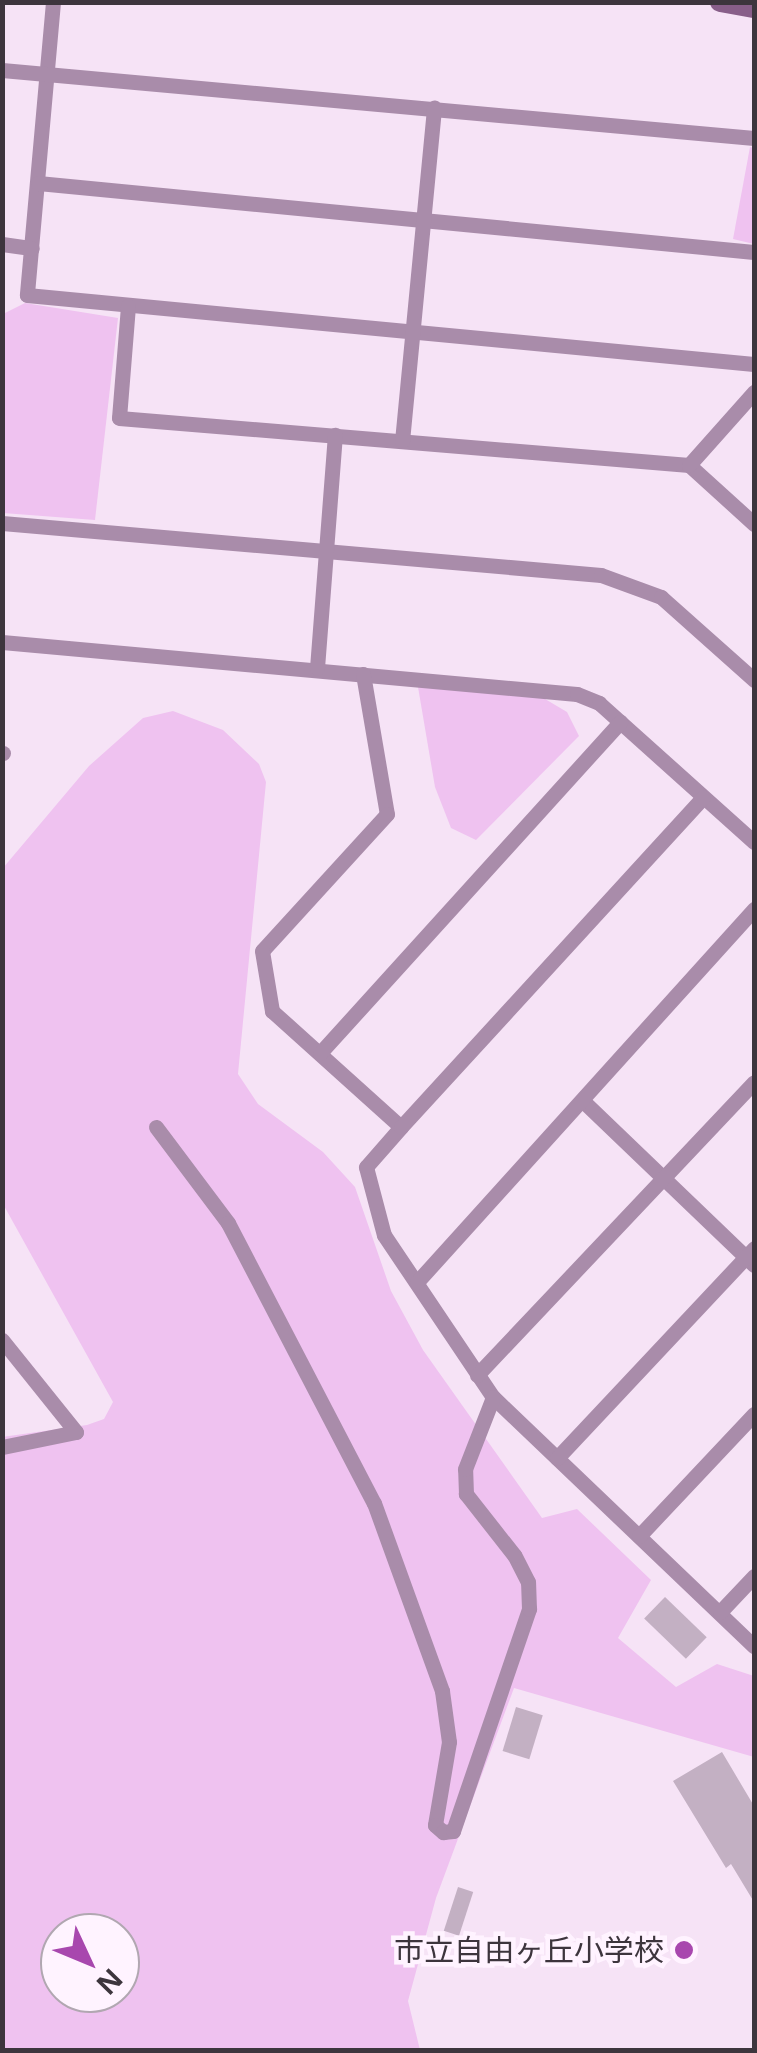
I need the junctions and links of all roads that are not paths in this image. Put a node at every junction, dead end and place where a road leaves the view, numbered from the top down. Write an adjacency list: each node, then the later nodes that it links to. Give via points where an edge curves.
1 (53, 2): 5 (street)
2 (720, 2): 3 (street)
3 (754, 8)
4 (2, 70): 5 (street)
5 (47, 73): 6 (street); 8 (street)
6 (434, 108): 7 (street); 9 (street)
7 (754, 138)
8 (38, 183): 9 (street); 11 (street)
9 (424, 219): 12 (street); 14 (street)
10 (2, 244): 11 (street)
11 (32, 248): 13 (street, via 27,295)
12 (754, 252)
13 (128, 306): 14 (street); 17 (street, via 119,418)
14 (414, 330): 15 (street); 18 (street)
15 (754, 364)
16 (754, 392): 19 (street)
17 (335, 434): 18 (street); 22 (street)
18 (402, 441): 19 (street)
19 (689, 465): 21 (street)
20 (2, 523): 22 (street)
21 (754, 524)
22 (323, 552): 24 (street); 26 (street, via 633,582 661,596)
23 (2, 642): 24 (street)
24 (318, 668): 25 (street)
25 (363, 674): 27 (street, via 577,694); 31 (street, via 387,814 262,951 272,1011)
26 (754, 680)
27 (620, 722): 28 (street); 31 (street)
28 (703, 798): 29 (street); 35 (street)
29 (754, 842)
30 (754, 909): 33 (street)
31 (320, 1053): 35 (street)
32 (754, 1082): 36 (street)
33 (583, 1101): 36 (street); 38 (street)
34 (156, 1127): 41 (street, via 228,1224 374,1503 442,1691 448,1742 435,1825 443,1832 453,1831 529,1610 528,1582 514,1555 466,1494 464,1469)
35 (401, 1127): 38 (street, via 366,1167 384,1235)
36 (664, 1178): 37 (street); 40 (street)
37 (752, 1257): 44 (street)
38 (417, 1282): 40 (street)
39 (2, 1340): 43 (street, via 76,1432)
40 (477, 1374): 41 (street)
41 (493, 1397): 44 (street)
42 (754, 1414): 45 (street)
43 (2, 1447)
44 (557, 1458): 45 (street)
45 (639, 1536): 47 (street)
46 (754, 1576): 47 (street)
47 (720, 1612): 48 (street)
48 (754, 1646)

